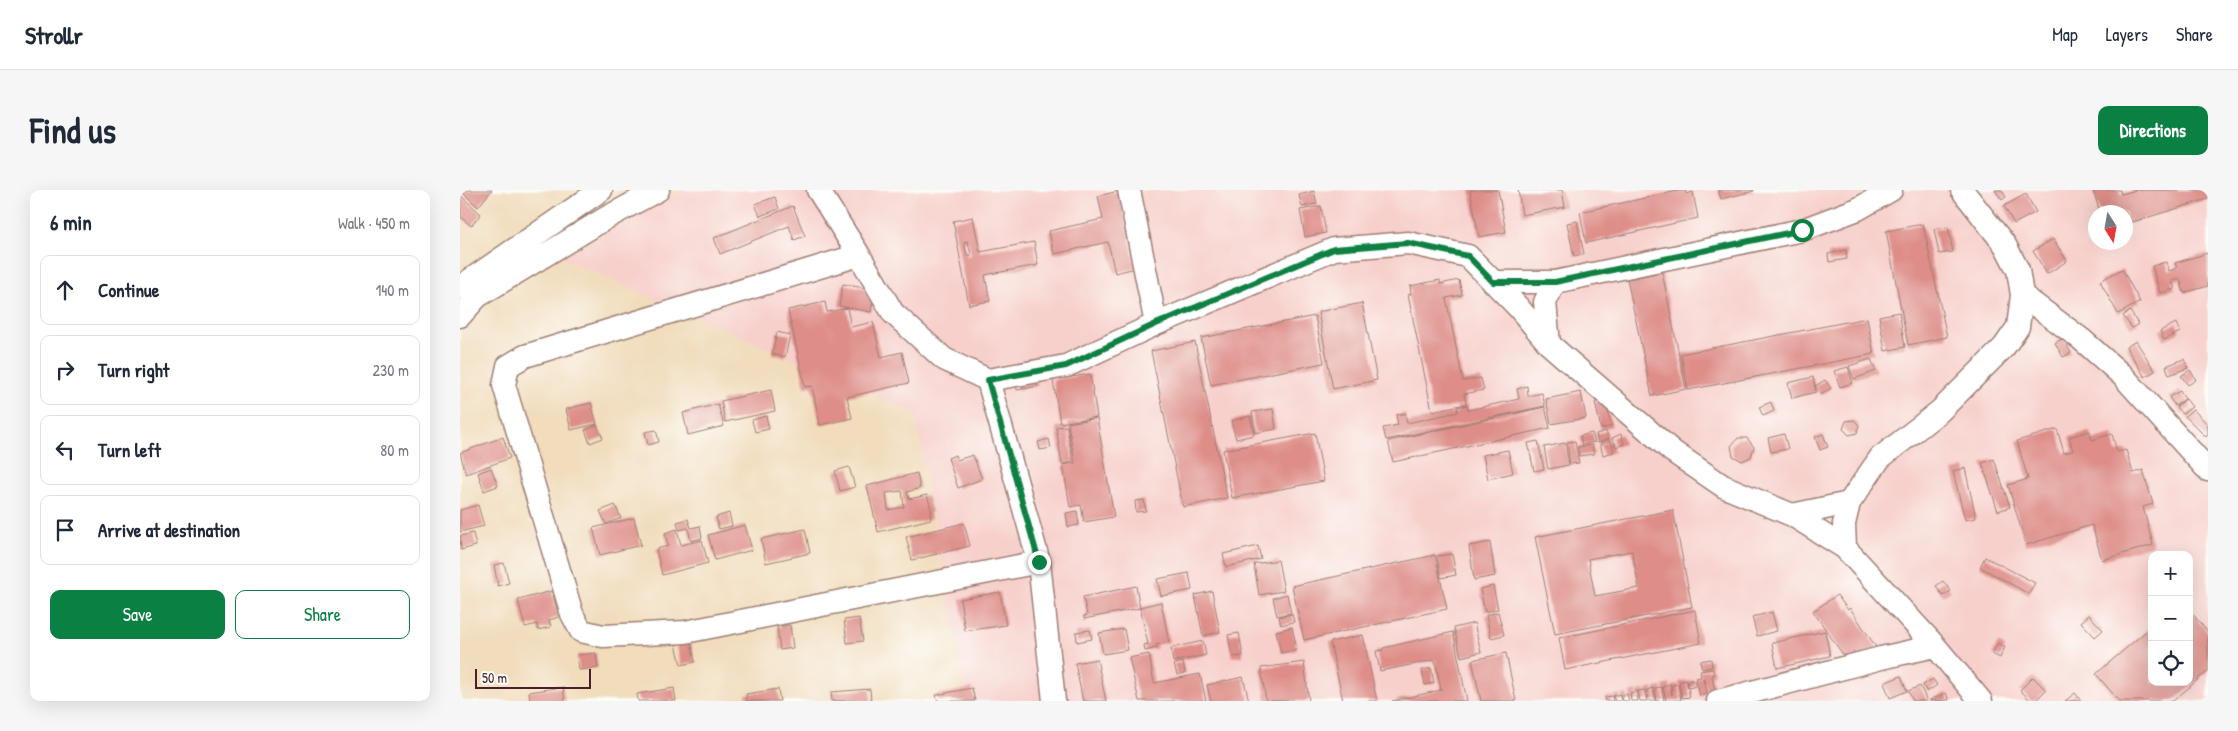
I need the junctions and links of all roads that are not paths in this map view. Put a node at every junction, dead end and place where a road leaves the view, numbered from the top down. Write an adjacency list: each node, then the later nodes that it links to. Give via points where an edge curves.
1 (600, 190): 10 (street)
2 (658, 190): 12 (street, via 478,296)
3 (818, 190): 7 (street)
4 (1129, 190): 13 (street)
5 (1891, 190): 9 (street, via 1858,209 1802,230)
6 (1962, 190): 11 (street, via 2005,245 2018,270)
7 (860, 255): 15 (street, via 893,313 944,359); 20 (street, via 525,356 508,366 504,385 572,614 581,631 604,636 685,632)
8 (1493, 282): 9 (street); 13 (street, via 1468,256 1408,243 1334,249); 14 (street)
9 (1555, 282): 14 (street, via 1545,302)
10 (461, 284)
11 (2022, 295): 16 (street, via 2081,339 2123,376); 17 (street, via 2018,327 2004,347 1940,411 1880,458)
12 (460, 316)
13 (1156, 324): 15 (street, via 1066,366)
14 (1549, 344): 18 (street, via 1672,451 1723,486)
15 (988, 380): 20 (street)
16 (2208, 470)
17 (1849, 503): 18 (street); 19 (street, via 1844,524)
18 (1792, 515): 19 (street)
19 (1845, 548): 21 (street)
20 (1039, 562): 22 (street)
21 (1935, 646): 23 (street); 24 (street)
22 (1054, 701)
23 (1718, 701)
24 (1981, 701)

